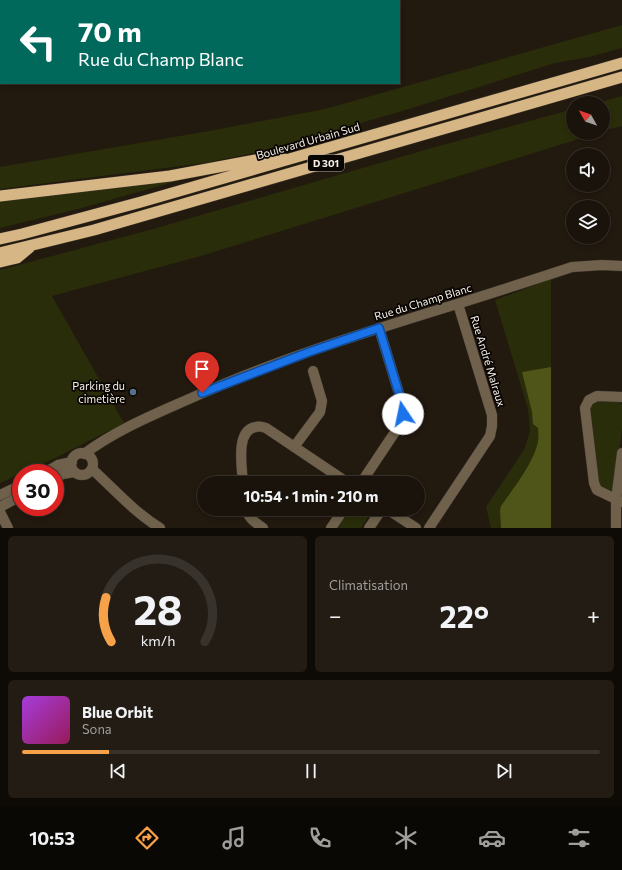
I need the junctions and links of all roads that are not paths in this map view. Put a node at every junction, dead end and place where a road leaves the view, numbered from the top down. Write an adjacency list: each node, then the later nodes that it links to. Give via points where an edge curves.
1 (622, 63): 3 (highway, Boulevard Urbain Sud / D 301)
2 (622, 77): 6 (highway, D 301)
3 (288, 160): 4 (highway, via 271,157 170,176); 5 (highway, Boulevard Urbain Sud / D 301)
4 (0, 196)
5 (0, 239)
6 (30, 247): 7 (highway, D 301); 8 (highway, via 17,258)
7 (0, 253)
8 (0, 262)
9 (622, 266): 10 (street, Rue du Champ Blanc, via 572,267)
10 (458, 304): 11 (street, Rue du Champ Blanc); 40 (street, Rue André Malraux, via 492,415 492,426 490,436)
11 (379, 328): 16 (street, Rue du Champ Blanc, via 216,387 134,424); 23 (street, via 403,414 399,426)
12 (313, 371): 14 (street, via 322,401 320,412)
13 (622, 397): 27 (street, via 597,396 589,400 585,408 594,483 597,490)
14 (294, 447): 21 (street, via 266,428 256,427 247,432 242,441); 22 (street)
15 (622, 453): 27 (street)
16 (84, 454): 18 (street, via 75,456); 19 (street, via 92,459)
17 (64, 466): 18 (street)
18 (73, 467): 19 (street, via 80,475 87,474); 20 (street)
19 (92, 469): 34 (street)
20 (64, 473)
21 (243, 476)
22 (338, 476)
23 (366, 476)
24 (12, 489): 25 (street)
25 (0, 495)
26 (12, 501): 28 (street)
27 (619, 501): 41 (street)
28 (0, 507)
29 (0, 512): 35 (street)
30 (249, 516): 36 (street)
31 (339, 516): 37 (street)
32 (377, 516): 38 (street)
33 (398, 516): 39 (street)
34 (152, 526)
35 (8, 528)
36 (263, 528)
37 (331, 528)
38 (368, 528)
39 (416, 528)
40 (429, 528)
41 (616, 528)

